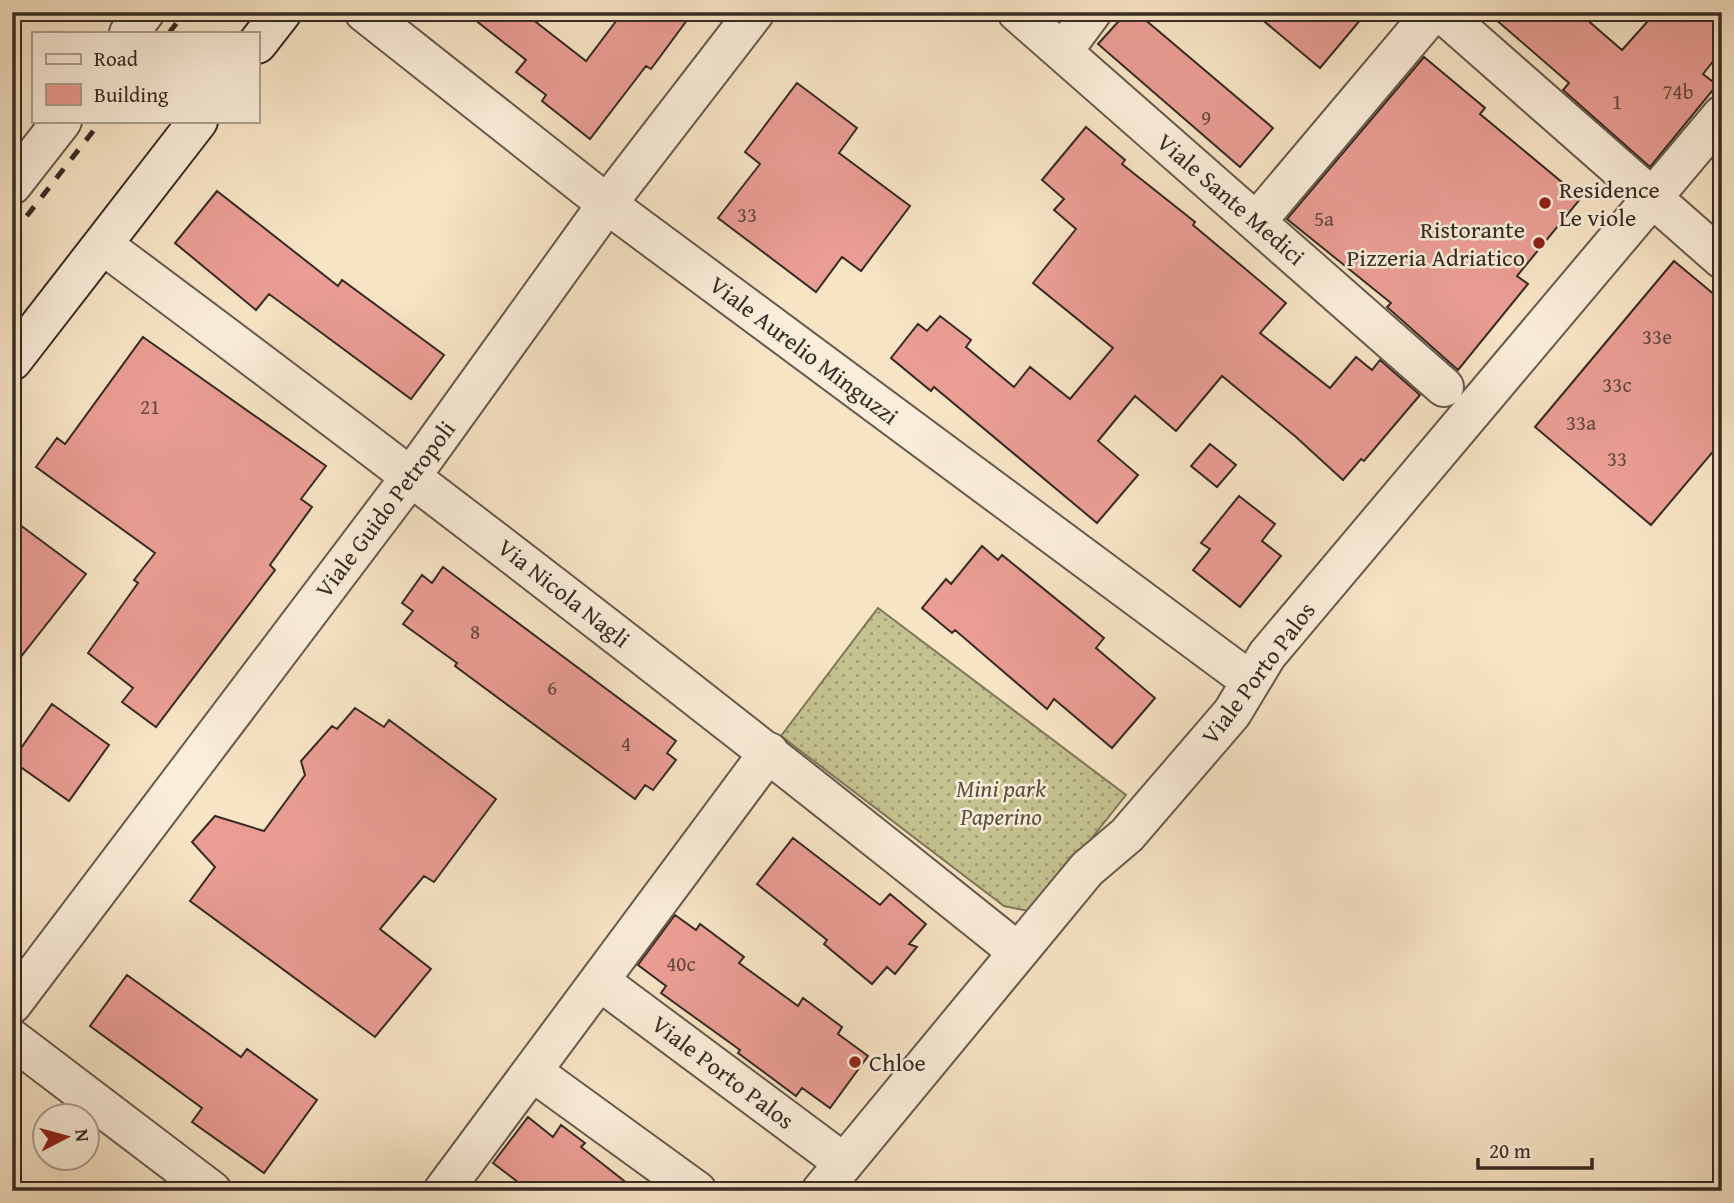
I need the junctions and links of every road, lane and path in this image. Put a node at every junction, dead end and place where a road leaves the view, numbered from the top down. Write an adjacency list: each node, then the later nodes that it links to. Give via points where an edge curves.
1 (145, 12): 9 (street)
2 (282, 12): 10 (street)
3 (364, 12): 17 (street, Viale Aurelio Minguzzi)
4 (755, 12): 17 (street, Viale Guido Petropoli)
5 (1017, 12): 11 (street, Viale Sante Medici)
6 (1092, 12): 11 (street)
7 (1433, 12): 18 (street)
8 (1441, 12): 16 (street)
9 (130, 32)
10 (259, 41)
11 (1063, 51): 18 (street, Viale Sante Medici)
12 (1722, 115): 16 (street, Viale Porto Palos)
13 (61, 122): 15 (street)
14 (197, 122): 19 (street)
15 (12, 185)
16 (1652, 198): 20 (street); 24 (street, Viale Porto Palos)
17 (607, 204): 23 (street, Viale Guido Petropoli); 24 (street, Viale Aurelio Minguzzi)
18 (1256, 222): 22 (street, Viale Sante Medici)
19 (103, 244): 21 (street); 23 (street, Via Nicola Nagli)
20 (1722, 259)
21 (12, 361)
22 (1444, 387)
23 (412, 475): 25 (street, Via Nicola Nagli); 28 (street, Viale Guido Petropoli)
24 (1250, 680): 26 (street, Viale Porto Palos, via 1233,713 1127,835 1087,869)
25 (769, 752): 26 (street, Via Nicola Nagli); 27 (street)
26 (1018, 952): 31 (street, Viale Porto Palos)
27 (601, 982): 30 (street); 31 (street, Viale Porto Palos)
28 (12, 1004)
29 (12, 1039): 32 (street)
30 (533, 1072): 33 (street); 34 (street)
31 (833, 1177)
32 (212, 1191)
33 (443, 1191)
34 (698, 1191)

